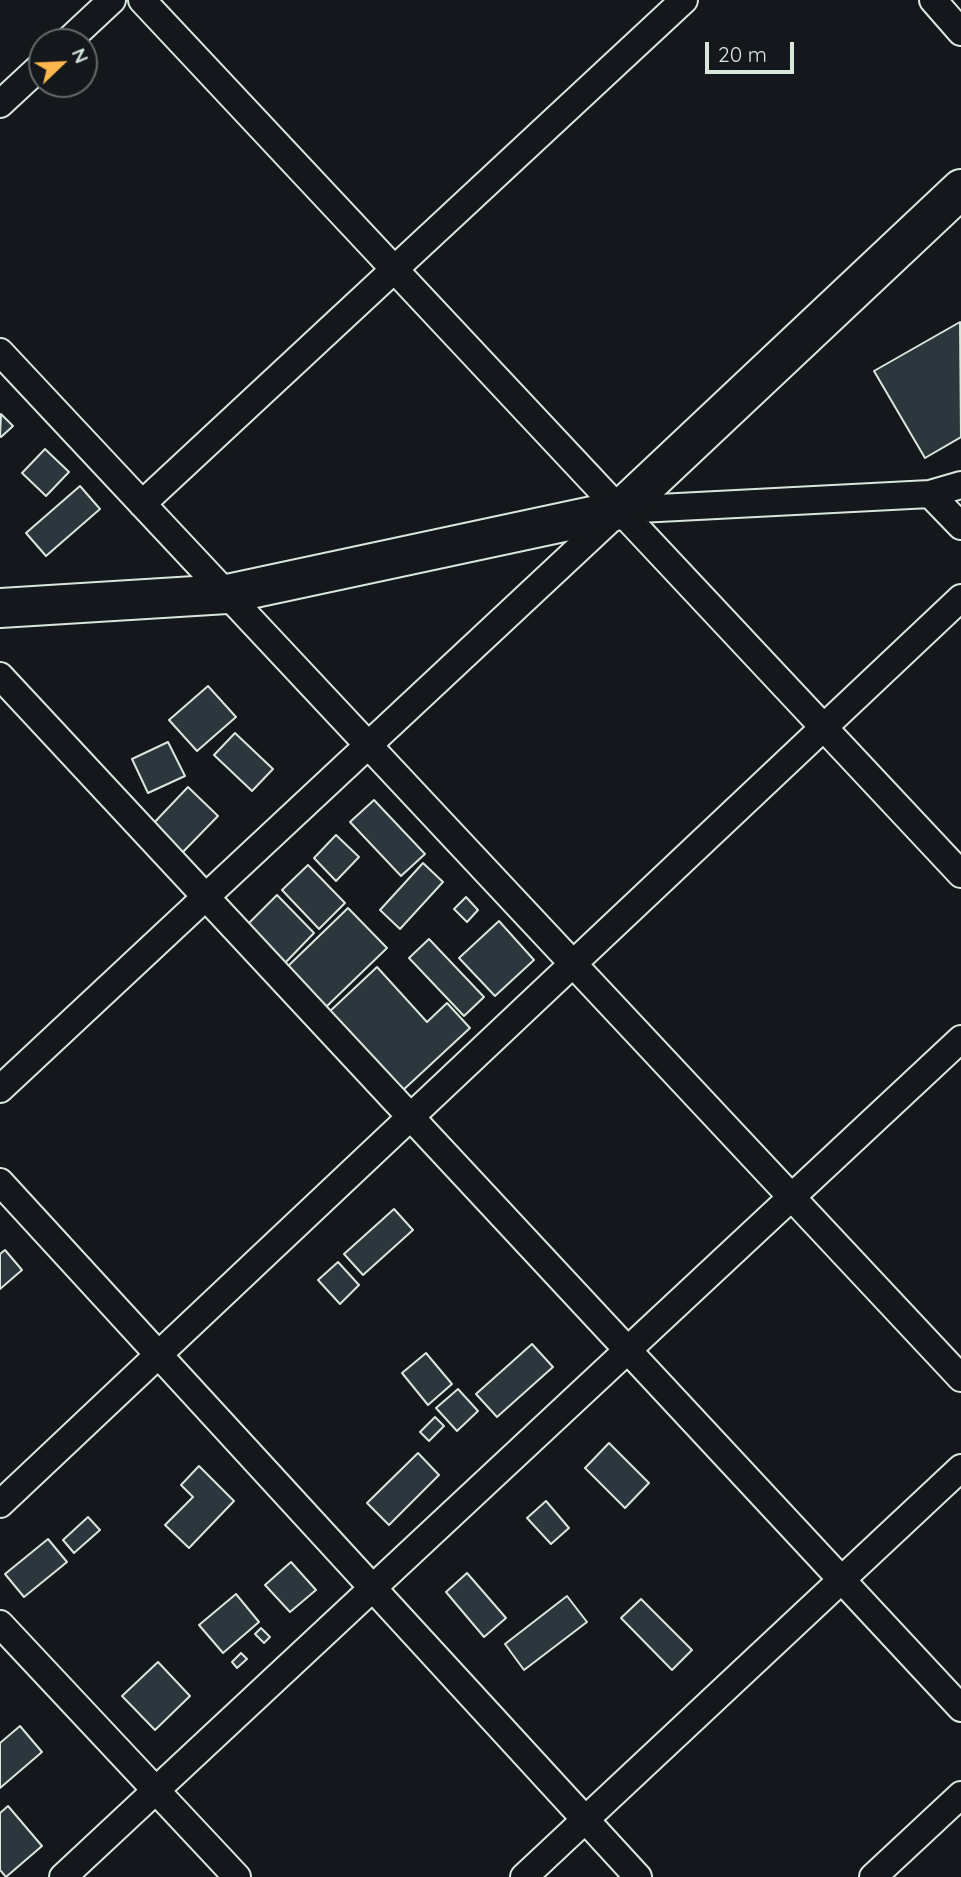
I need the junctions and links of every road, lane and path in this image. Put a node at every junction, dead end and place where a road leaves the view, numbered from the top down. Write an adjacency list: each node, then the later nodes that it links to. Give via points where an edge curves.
1 (113, 0): 5 (street)
2 (142, 0): 10 (street)
3 (684, 0): 10 (street)
4 (933, 0): 6 (street)
5 (82, 28)
6 (961, 32)
7 (28, 78): 8 (street)
8 (0, 104)
9 (961, 189): 15 (main road)
10 (395, 270): 14 (street); 15 (street)
11 (0, 352): 14 (street)
12 (961, 485): 13 (street)
13 (930, 494): 15 (street); 16 (street)
14 (142, 504): 17 (street)
15 (620, 510): 17 (main road); 21 (street); 22 (street)
16 (961, 526)
17 (226, 594): 19 (main road); 22 (street)
18 (961, 598): 21 (street)
19 (0, 607)
20 (0, 676): 24 (street)
21 (824, 727): 23 (street); 25 (street)
22 (368, 745): 24 (street); 25 (street)
23 (961, 874)
24 (206, 897): 27 (street); 28 (street)
25 (573, 963): 28 (street); 30 (street)
26 (961, 1040): 30 (street)
27 (0, 1089)
28 (411, 1117): 31 (street); 32 (street)
29 (0, 1182): 32 (street)
30 (792, 1197): 31 (street); 33 (street)
31 (628, 1351): 36 (street); 37 (street)
32 (158, 1355): 35 (street); 37 (street)
33 (961, 1378)
34 (961, 1468): 36 (street)
35 (0, 1504)
36 (842, 1580): 39 (street); 42 (street)
37 (373, 1588): 40 (street); 42 (street)
38 (0, 1624): 40 (street)
39 (961, 1708)
40 (156, 1791): 43 (street); 44 (street)
41 (961, 1795): 47 (street)
42 (585, 1820): 45 (street); 46 (street)
43 (64, 1877)
44 (237, 1877)
45 (524, 1877)
46 (638, 1877)
47 (873, 1877)

